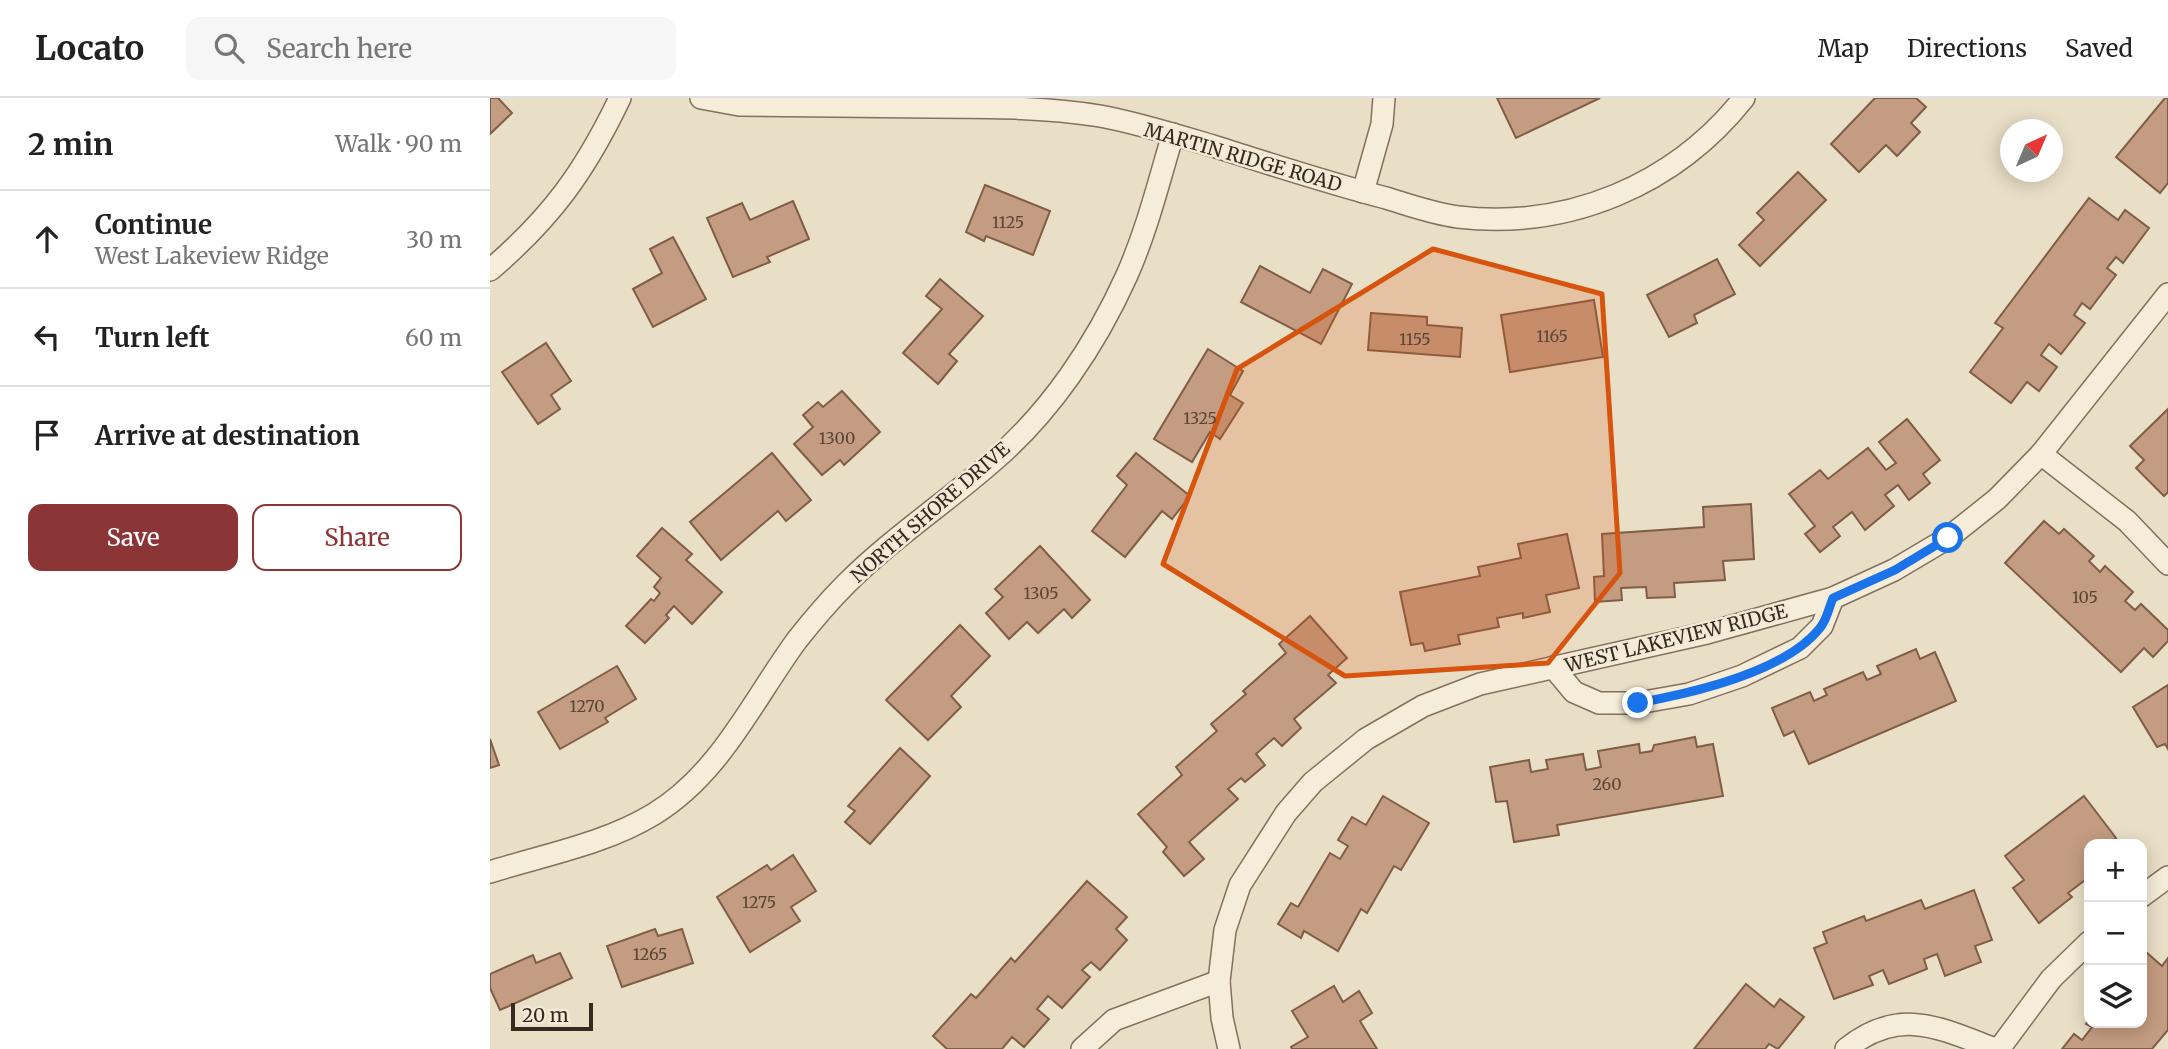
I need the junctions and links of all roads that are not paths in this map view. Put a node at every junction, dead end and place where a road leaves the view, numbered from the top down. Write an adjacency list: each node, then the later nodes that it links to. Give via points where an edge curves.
1 (620, 98): 7 (street, via 568,191)
2 (701, 98): 5 (street, MARTIN RIDGE ROAD, via 739,105 1028,108 1101,117)
3 (1384, 98): 6 (street, via 1382,124)
4 (1744, 98): 6 (street, MARTIN RIDGE ROAD, via 1689,153 1654,177 1576,210 1497,220 1455,217)
5 (1172, 134): 6 (street, MARTIN RIDGE ROAD); 13 (street, NORTH SHORE DRIVE, via 1127,275 1096,334 1034,420 994,461 844,586 798,638 720,753 688,789 621,832)
6 (1363, 192)
7 (490, 270)
8 (2168, 294): 9 (street, WEST LAKEVIEW RIDGE)
9 (2041, 454): 10 (street, via 2127,522); 11 (street, WEST LAKEVIEW RIDGE, via 1997,499 1948,538 1895,570)
10 (2168, 564)
11 (1833, 598): 12 (street, WEST LAKEVIEW RIDGE, via 1707,634); 12 (street, via 1822,626 1800,648 1742,676 1689,694 1638,703 1599,703 1574,692)
12 (1553, 667): 17 (street, WEST LAKEVIEW RIDGE, via 1480,684 1423,706 1366,738 1312,782 1286,813 1240,885 1225,930)
13 (490, 872)
14 (2168, 877): 15 (street)
15 (2147, 892)
16 (2084, 947): 21 (street, via 2051,979)
17 (1219, 981): 18 (street, via 1114,1020); 19 (street, WEST LAKEVIEW RIDGE)
18 (1082, 1049)
19 (1229, 1049)
20 (1846, 1049): 21 (street, via 1886,1027 1909,1023 1934,1026)
21 (1997, 1049)

